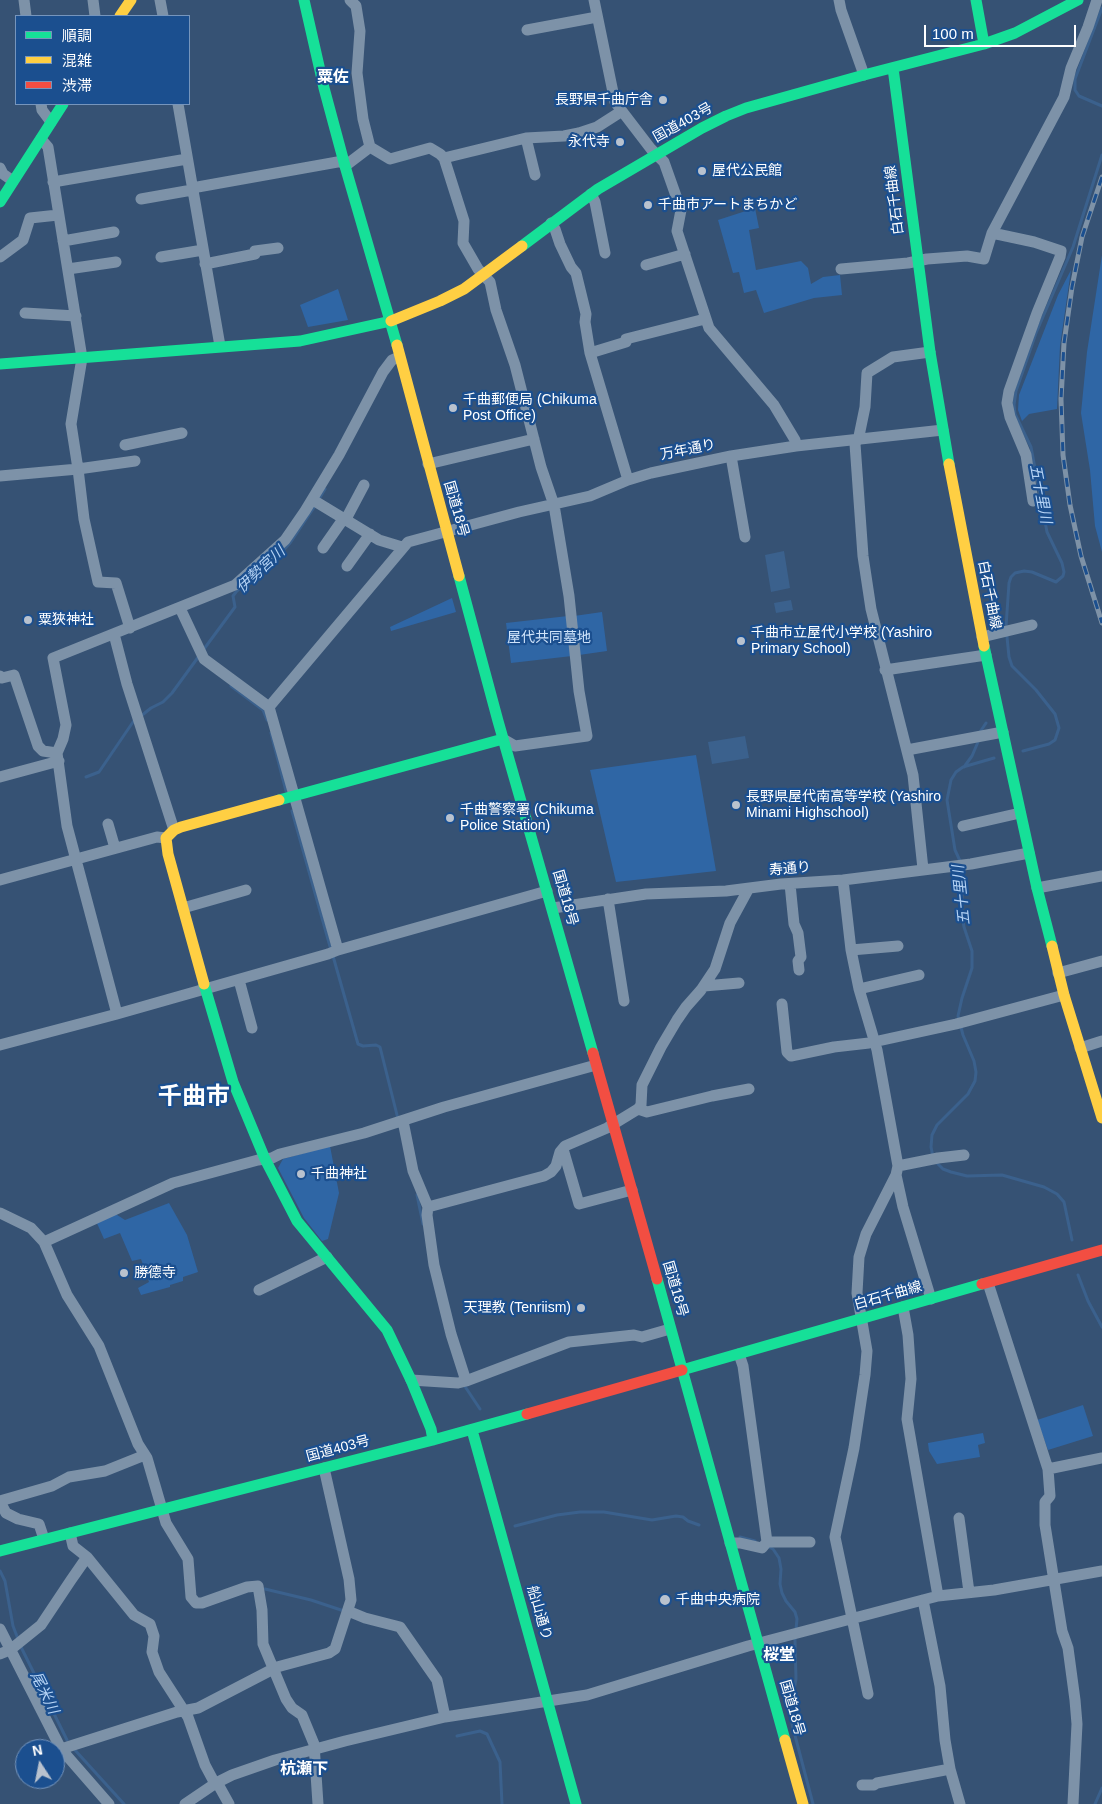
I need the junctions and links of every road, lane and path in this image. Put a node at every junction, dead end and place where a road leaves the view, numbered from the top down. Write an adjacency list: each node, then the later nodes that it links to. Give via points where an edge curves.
1 (24, 0): 12 (street)
2 (93, 0): 13 (street)
3 (132, 0): 14 (main road)
4 (160, 0): 15 (street)
5 (304, 0): 32 (main road, 国道18号)
6 (350, 0): 28 (street, via 356,6 360,31 357,74)
7 (594, 0): 16 (street)
8 (839, 0): 20 (street)
9 (976, 0): 18 (main road)
10 (1078, 0): 18 (main road, via 1015,34)
11 (1097, 0): 44 (street, via 1070,68 1064,97)
12 (26, 15)
13 (95, 15)
14 (121, 15)
15 (163, 15)
16 (597, 17): 17 (street); 24 (street, via 615,102)
17 (527, 30)
18 (984, 44): 19 (main road, 国道403号)
19 (893, 68): 20 (main road, 国道403号); 53 (main road, 白石千曲線)
20 (864, 75): 29 (main road, 国道403号, via 746,108 702,128)
21 (41, 105): 25 (street)
22 (63, 105): 25 (main road)
23 (178, 105): 31 (street)
24 (622, 111): 26 (street, via 597,127 579,133); 29 (street)
25 (51, 122): 27 (main road)
26 (526, 138): 30 (street); 34 (street)
27 (41, 140): 35 (main road); 36 (street, via 48,147)
28 (370, 147): 30 (street, via 390,159 430,148); 32 (street)
29 (656, 155): 38 (main road, 国道403号); 49 (street, via 664,162 681,210 677,231)
30 (444, 158): 58 (street, via 464,221 463,243)
31 (187, 159): 36 (street); 37 (street)
32 (344, 163): 37 (street); 62 (main road, 国道18号)
33 (0, 168): 35 (street)
34 (535, 175)
35 (13, 181): 40 (main road)
36 (53, 182): 41 (street)
37 (192, 189): 39 (street); 47 (street)
38 (592, 194): 42 (main road, 国道403号); 48 (street)
39 (141, 199)
40 (0, 202)
41 (58, 215): 45 (street); 50 (street, via 30,218 23,240)
42 (551, 223): 58 (main road, 国道403号); 65 (street, via 570,267 576,273 586,314)
43 (114, 232): 45 (street)
44 (992, 234): 53 (street, via 984,259 967,256); 81 (street, via 1061,251 1007,403 1026,455)
45 (62, 242): 56 (street)
46 (278, 248): 54 (street)
47 (203, 250): 51 (street); 54 (street)
48 (605, 253)
49 (685, 254): 55 (street); 61 (street)
50 (0, 257)
51 (162, 257)
52 (116, 262): 56 (street)
53 (917, 262): 57 (street); 64 (main road, 白石千曲線)
54 (205, 264): 63 (street)
55 (646, 265)
56 (68, 269): 60 (street)
57 (841, 269)
58 (483, 275): 62 (main road, 国道403号, via 440,301); 71 (street, via 490,282)
59 (25, 313): 60 (street)
60 (76, 316): 67 (street)
61 (705, 319): 65 (street, via 626,339 626,342); 73 (street, via 708,328 774,405)
62 (390, 321): 63 (main road, 国道403号, via 300,341); 66 (main road, 国道18号)
63 (220, 346): 67 (main road, 国道403号)
64 (930, 352): 69 (main road, 白石千曲線); 72 (street, via 893,357 867,373 865,407)
65 (590, 353): 78 (street)
66 (399, 357): 75 (main road, 国道18号); 80 (street, via 392,360 383,372)
67 (82, 358): 68 (main road, 国道403号); 76 (street, via 71,424)
68 (0, 364)
69 (943, 430): 72 (street, 万年通り); 94 (main road, 白石千曲線)
70 (175, 432): 76 (street, via 124,441 131,462)
71 (534, 439): 75 (street); 82 (street)
72 (858, 440): 73 (street, 万年通り); 96 (street, via 855,444 864,556 871,609)
73 (796, 446): 74 (street, 万年通り)
74 (731, 456): 78 (street, 万年通り); 86 (street)
75 (428, 464): 84 (main road, 国道18号)
76 (78, 469): 77 (street); 92 (street, via 84,519 98,582 116,583)
77 (0, 476)
78 (628, 480): 82 (street, 万年通り, via 590,496)
79 (364, 485): 83 (street)
80 (314, 500): 83 (street); 90 (street, via 285,540 235,586)
81 (1033, 501)
82 (554, 505): 84 (street, 万年通り); 100 (street, via 587,736 515,746)
83 (345, 519): 85 (street); 88 (street)
84 (447, 531): 87 (street, 万年通り, via 408,542); 100 (main road, 国道18号)
85 (370, 534): 87 (street); 89 (street)
86 (745, 538)
87 (402, 547): 98 (street)
88 (322, 548)
89 (347, 566)
90 (180, 608): 92 (street); 98 (street, via 201,654)
91 (1032, 625): 94 (street)
92 (130, 628): 93 (street)
93 (114, 634): 102 (street, via 53,658 66,725); 108 (street)
94 (982, 637): 95 (main road, 白石千曲線)
95 (986, 655): 96 (street); 99 (main road, 白石千曲線)
96 (885, 670): 101 (street)
97 (0, 676): 102 (street, via 14,675 38,746)
98 (269, 707): 104 (street)
99 (1003, 732): 101 (street); 105 (main road, 白石千曲線)
100 (503, 739): 104 (main road); 120 (main road, 国道18号)
101 (907, 750): 112 (street, via 917,797)
102 (58, 757): 103 (street); 111 (street, via 67,826)
103 (0, 777)
104 (294, 797): 108 (main road); 126 (street)
105 (1020, 813): 107 (street); 110 (main road, 白石千曲線)
106 (108, 824): 109 (street)
107 (963, 826)
108 (170, 834): 109 (street); 122 (main road, via 168,854)
109 (115, 848): 111 (street)
110 (1029, 853): 112 (street, 寿通り); 118 (main road, 白石千曲線)
111 (76, 859): 114 (street); 139 (street)
112 (923, 869): 115 (street, 寿通り)
113 (1102, 876): 118 (street)
114 (0, 880)
115 (843, 880): 116 (street, 寿通り); 125 (street)
116 (790, 884): 117 (street, 寿通り); 128 (street, via 801,957)
117 (749, 888): 121 (street, 寿通り, via 646,894); 133 (street, via 730,922 714,969)
118 (1037, 888): 129 (main road, 白石千曲線)
119 (246, 890): 122 (street)
120 (547, 891): 123 (main road, 国道18号); 126 (street)
121 (608, 900): 123 (street, 寿通り); 137 (street)
122 (182, 908): 134 (main road)
123 (553, 908): 145 (main road, 国道18号)
124 (898, 946): 125 (street)
125 (851, 950): 135 (street)
126 (334, 952): 131 (street)
127 (1102, 961): 129 (street)
128 (799, 970)
129 (1058, 973): 136 (main road, 白石千曲線)
130 (919, 975): 135 (street)
131 (239, 980): 134 (street); 140 (street)
132 (739, 982): 133 (street)
133 (704, 986): 147 (street, via 686,1007 661,1047 642,1085)
134 (206, 989): 139 (street); 153 (main road, via 233,1082)
135 (859, 989): 141 (street)
136 (1064, 995): 141 (street, via 960,1023); 144 (main road, 白石千曲線)
137 (624, 1001)
138 (782, 1004): 141 (street, via 789,1033 787,1052 791,1056)
139 (118, 1014): 143 (street)
140 (252, 1028)
141 (874, 1040): 154 (street)
142 (1102, 1041): 144 (street)
143 (0, 1045)
144 (1080, 1048): 148 (main road, 白石千曲線)
145 (596, 1065): 149 (street); 150 (main road, 国道18号)
146 (749, 1089): 147 (street, via 648,1112)
147 (638, 1109): 150 (street)
148 (1102, 1118)
149 (399, 1122): 153 (street); 156 (street, via 413,1171)
150 (613, 1124): 151 (street); 155 (main road, 国道18号)
151 (563, 1148): 155 (street, via 579,1204); 156 (street, via 552,1172 544,1176)
152 (964, 1155): 154 (street, via 934,1159)
153 (265, 1159): 158 (street, via 173,1183); 160 (main road, via 297,1221)
154 (897, 1171): 163 (street); 165 (street, via 866,1234 859,1257)
155 (632, 1190): 166 (main road, 国道18号)
156 (428, 1207): 170 (street, via 434,1265)
157 (0, 1213): 158 (street, via 31,1228)
158 (44, 1242): 173 (street, via 67,1295 99,1346)
159 (1102, 1250): 161 (main road, 白石千曲線)
160 (327, 1257): 162 (street); 169 (main road, via 382,1322)
161 (988, 1283): 163 (main road, 白石千曲線); 176 (street)
162 (259, 1290)
163 (931, 1299): 164 (main road, 白石千曲線)
164 (903, 1307): 165 (main road, 白石千曲線); 190 (street, via 911,1378 907,1419)
165 (861, 1319): 167 (main road, 白石千曲線); 193 (street, via 867,1352 866,1375 835,1537)
166 (670, 1329): 168 (main road, 国道18号); 170 (street, via 642,1337 634,1335 569,1342)
167 (739, 1354): 168 (main road, 白石千曲線); 184 (street)
168 (682, 1370): 171 (main road, 国道403号); 183 (main road, 国道18号)
169 (411, 1380): 170 (street); 172 (main road)
170 (466, 1381)
171 (472, 1430): 172 (main road, 国道403号); 199 (main road, 船山通り)
172 (433, 1440): 175 (main road, 国道403号)
173 (144, 1454): 177 (street, via 105,1472 68,1477 52,1486); 178 (street)
174 (1102, 1458): 176 (street)
175 (324, 1468): 178 (main road, 国道403号); 192 (street, via 349,1579 351,1600)
176 (1048, 1468): 188 (street, via 1050,1496 1045,1502 1045,1525)
177 (0, 1501): 181 (street, via 6,1513 38,1524)
178 (162, 1510): 180 (main road, 国道403号); 197 (street, via 166,1523 188,1559 191,1597 196,1603 258,1586 263,1644)
179 (959, 1518): 189 (street)
180 (70, 1533): 181 (main road, 国道403号); 186 (street, via 73,1546)
181 (44, 1539): 185 (main road, 国道403号)
182 (810, 1542): 184 (street)
183 (730, 1543): 184 (street); 195 (main road, 国道18号)
184 (765, 1545)
185 (0, 1551)
186 (87, 1557): 196 (street, via 42,1625); 200 (street, via 134,1615 150,1624 154,1636 152,1652 160,1672)
187 (1102, 1571): 188 (street)
188 (1053, 1579): 189 (street); 216 (street, via 1075,1700)
189 (969, 1592): 190 (street)
190 (938, 1596): 191 (street)
191 (923, 1600): 193 (street); 206 (street, via 940,1686)
192 (348, 1611): 197 (street, via 335,1649); 201 (street, via 400,1627 437,1680)
193 (853, 1618): 195 (street); 198 (street)
194 (0, 1629): 196 (street)
195 (758, 1644): 199 (street, via 608,1689); 214 (main road, 国道18号)
196 (5, 1652): 202 (street)
197 (273, 1669): 200 (street, via 198,1708); 204 (street, via 286,1699 302,1715 314,1744)
198 (868, 1694)
199 (548, 1701): 201 (street); 213 (main road, 船山通り)
200 (184, 1711): 203 (street); 207 (street, via 205,1765)
201 (446, 1717): 204 (street)
202 (55, 1739)
203 (65, 1749)
204 (313, 1750): 207 (street, via 275,1760); 212 (street)
205 (65, 1754): 209 (street)
206 (950, 1769): 208 (street); 215 (street)
207 (216, 1783): 210 (street); 211 (street)
208 (862, 1785)
209 (109, 1804)
210 (184, 1804)
211 (229, 1804)
212 (318, 1804)
213 (576, 1804)
214 (803, 1804)
215 (960, 1804)
216 (1073, 1804)

